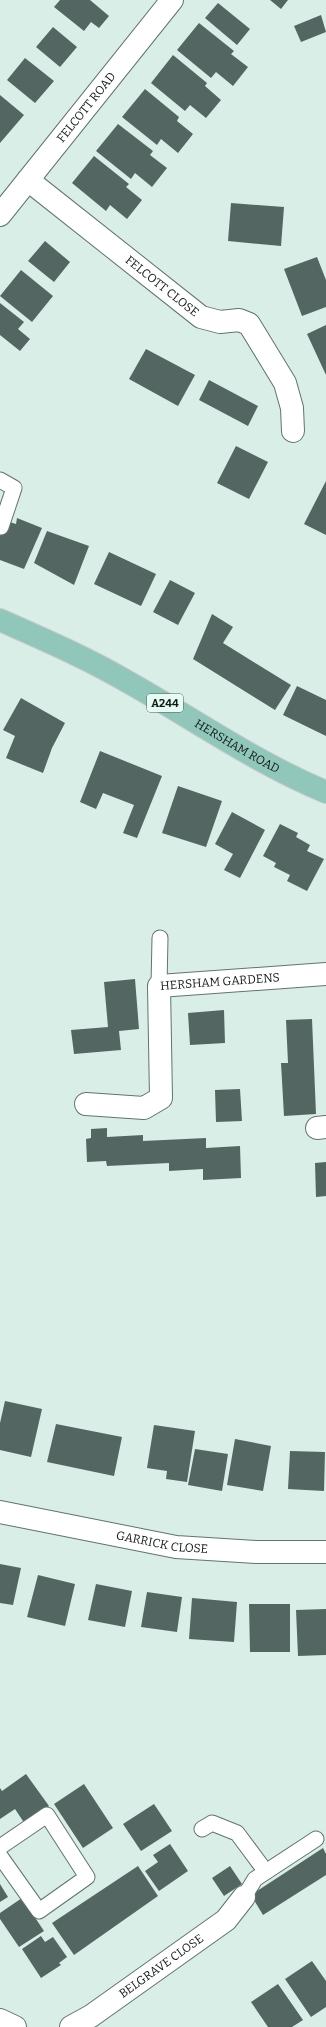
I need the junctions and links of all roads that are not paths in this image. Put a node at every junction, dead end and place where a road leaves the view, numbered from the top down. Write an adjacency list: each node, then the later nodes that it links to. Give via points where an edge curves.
1 (172, 0): 2 (street, FELCOTT ROAD)
2 (28, 180): 3 (street, FELCOTT ROAD); 4 (street, FELCOTT CLOSE, via 201,317 220,322 239,320 249,324 285,383 292,408)
3 (0, 215)
4 (294, 431)
5 (0, 480): 6 (lane, via 14,488)
6 (3, 509): 7 (lane)
7 (1, 527)
8 (0, 620): 9 (main road, HERSHAM ROAD / A244, via 127,681 290,777)
9 (326, 792)
10 (160, 938): 12 (lane)
11 (326, 974): 12 (street, HERSHAM GARDENS)
12 (159, 986): 13 (street, HERSHAM GARDENS, via 161,1098 144,1108)
13 (86, 1104)
14 (0, 1512): 15 (street, GARRICK CLOSE, via 176,1547 256,1552)
15 (326, 1552)
16 (202, 1830): 20 (lane, via 212,1823 237,1833)
17 (316, 1839): 20 (lane)
18 (0, 1847): 19 (lane, via 47,1815 87,1876 39,1911)
19 (0, 1856)
20 (266, 1872): 21 (lane, via 255,1879)
21 (244, 1897): 24 (street, BELGRAVE CLOSE, via 226,1920 91,2016)
22 (0, 2020): 23 (street)
23 (15, 2027)
24 (71, 2027)

